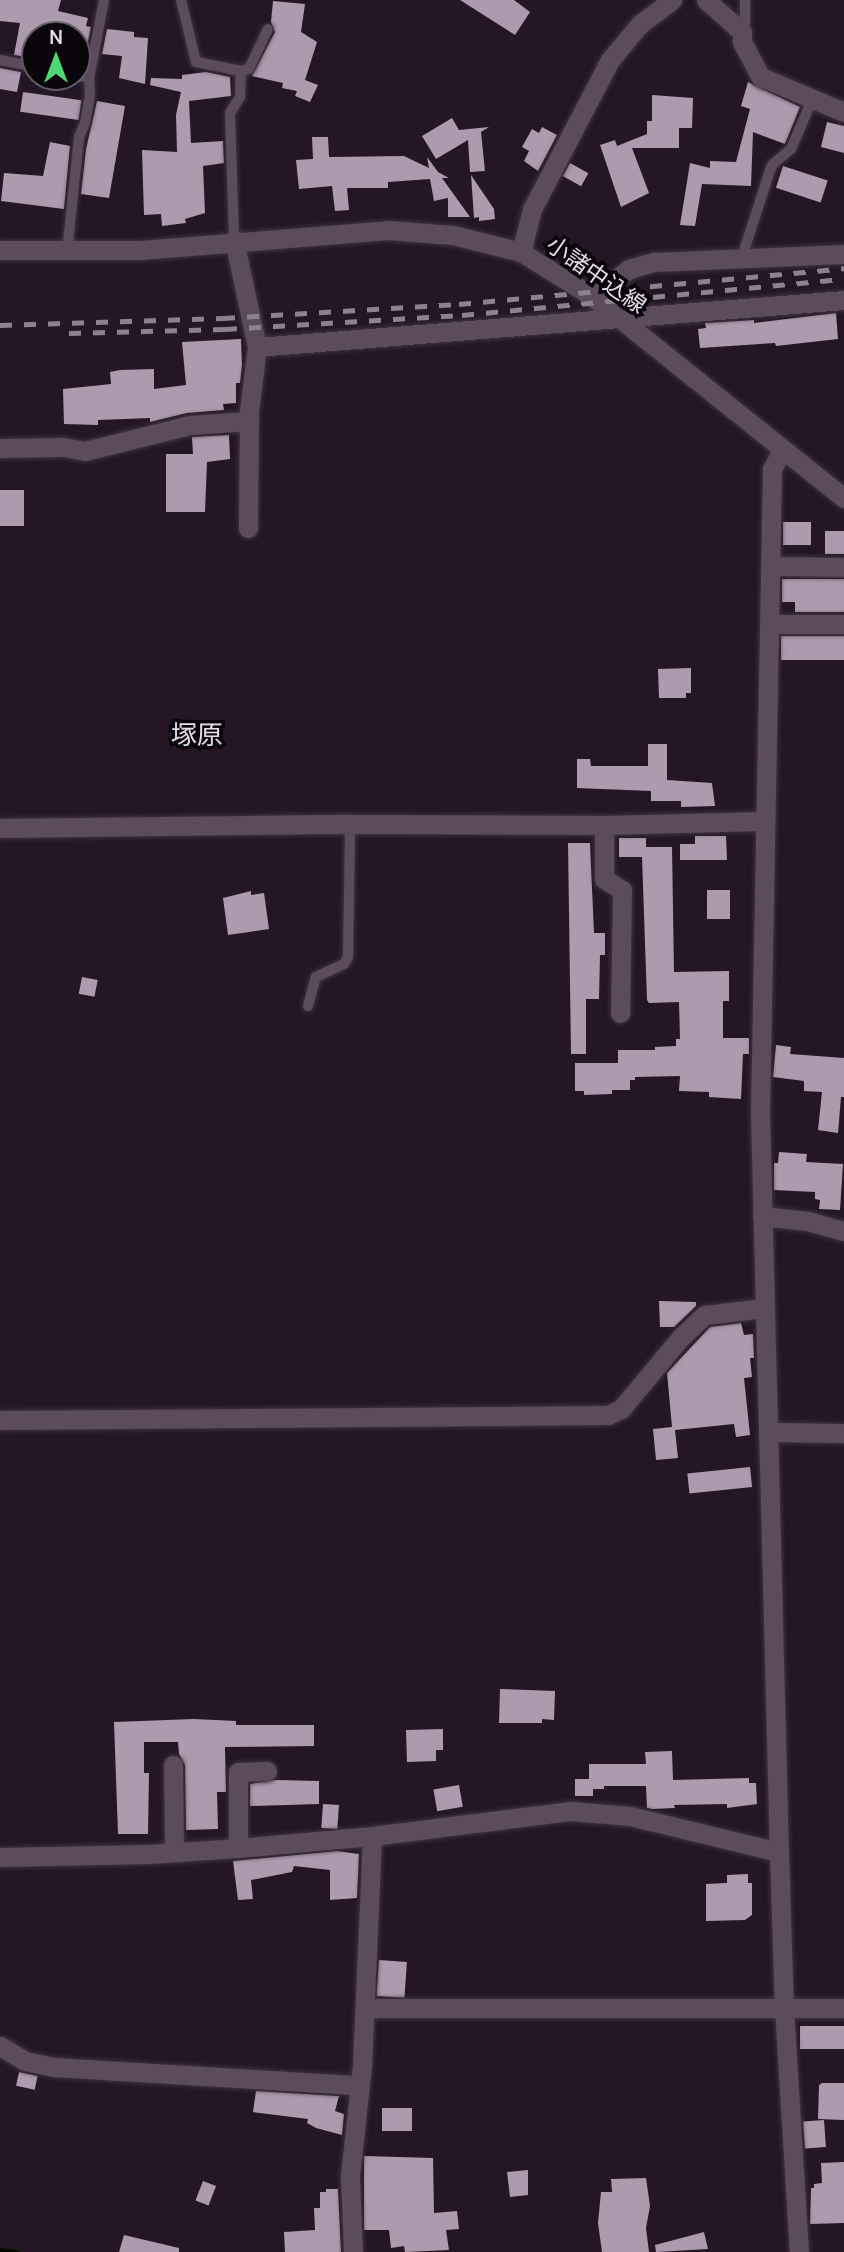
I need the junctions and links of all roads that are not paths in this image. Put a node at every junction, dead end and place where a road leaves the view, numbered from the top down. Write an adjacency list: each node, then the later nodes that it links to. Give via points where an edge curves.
1 (104, 0): 10 (lane)
2 (181, 0): 11 (lane, via 196,62)
3 (672, 0): 17 (street, 小諸中込線, via 640,24 610,60 533,209)
4 (706, 0): 7 (street)
5 (745, 0): 7 (lane)
6 (268, 29): 11 (lane, via 249,69)
7 (742, 32): 13 (street, via 742,41 761,77)
8 (0, 60): 9 (lane)
9 (21, 64)
10 (91, 68)
11 (241, 71): 15 (lane, via 240,97 230,113)
12 (88, 91): 18 (lane)
13 (812, 100): 14 (street); 20 (lane, via 791,149 773,163)
14 (844, 112)
15 (234, 240): 17 (street, via 388,230 453,235); 18 (street); 24 (street)
16 (0, 250): 18 (street)
17 (521, 251): 21 (street, 小諸中込線)
18 (68, 252)
19 (844, 254): 20 (street)
20 (741, 260): 21 (street, via 654,262 629,269)
21 (593, 297): 23 (street, 小諸中込線)
22 (844, 300): 23 (street)
23 (619, 318): 24 (street); 27 (street, 小諸中込線)
24 (257, 347): 25 (street)
25 (248, 421): 26 (street, via 190,425 85,451); 29 (street)
26 (0, 447)
27 (783, 449): 28 (street, 小諸中込線); 30 (street, via 772,469)
28 (844, 498)
29 (248, 528)
30 (770, 566): 31 (street); 32 (street)
31 (844, 567)
32 (769, 624): 33 (street); 34 (street)
33 (844, 624)
34 (764, 821): 36 (street); 40 (street)
35 (350, 824): 36 (street); 37 (street); 38 (lane, via 348,957 344,964 316,977)
36 (604, 825): 39 (street, via 604,879 622,890)
37 (0, 828)
38 (308, 1006)
39 (620, 1013)
40 (762, 1216): 41 (street); 42 (street)
41 (844, 1231)
42 (764, 1308): 43 (street, via 705,1315 621,1409 608,1415); 44 (street)
43 (0, 1420)
44 (768, 1432): 45 (street); 51 (street)
45 (844, 1433)
46 (173, 1765): 50 (street)
47 (267, 1771): 49 (street, via 238,1772)
48 (372, 1836): 49 (street); 51 (street, via 585,1811 630,1816); 53 (street)
49 (238, 1848): 50 (street)
50 (174, 1851): 52 (street)
51 (779, 1852): 54 (street)
52 (0, 1857)
53 (365, 2008): 54 (street); 57 (street)
54 (784, 2008): 55 (street); 59 (street)
55 (844, 2008)
56 (0, 2046): 57 (street, via 25,2061 54,2067)
57 (358, 2085): 58 (street, via 349,2205)
58 (353, 2252)
59 (799, 2252)

